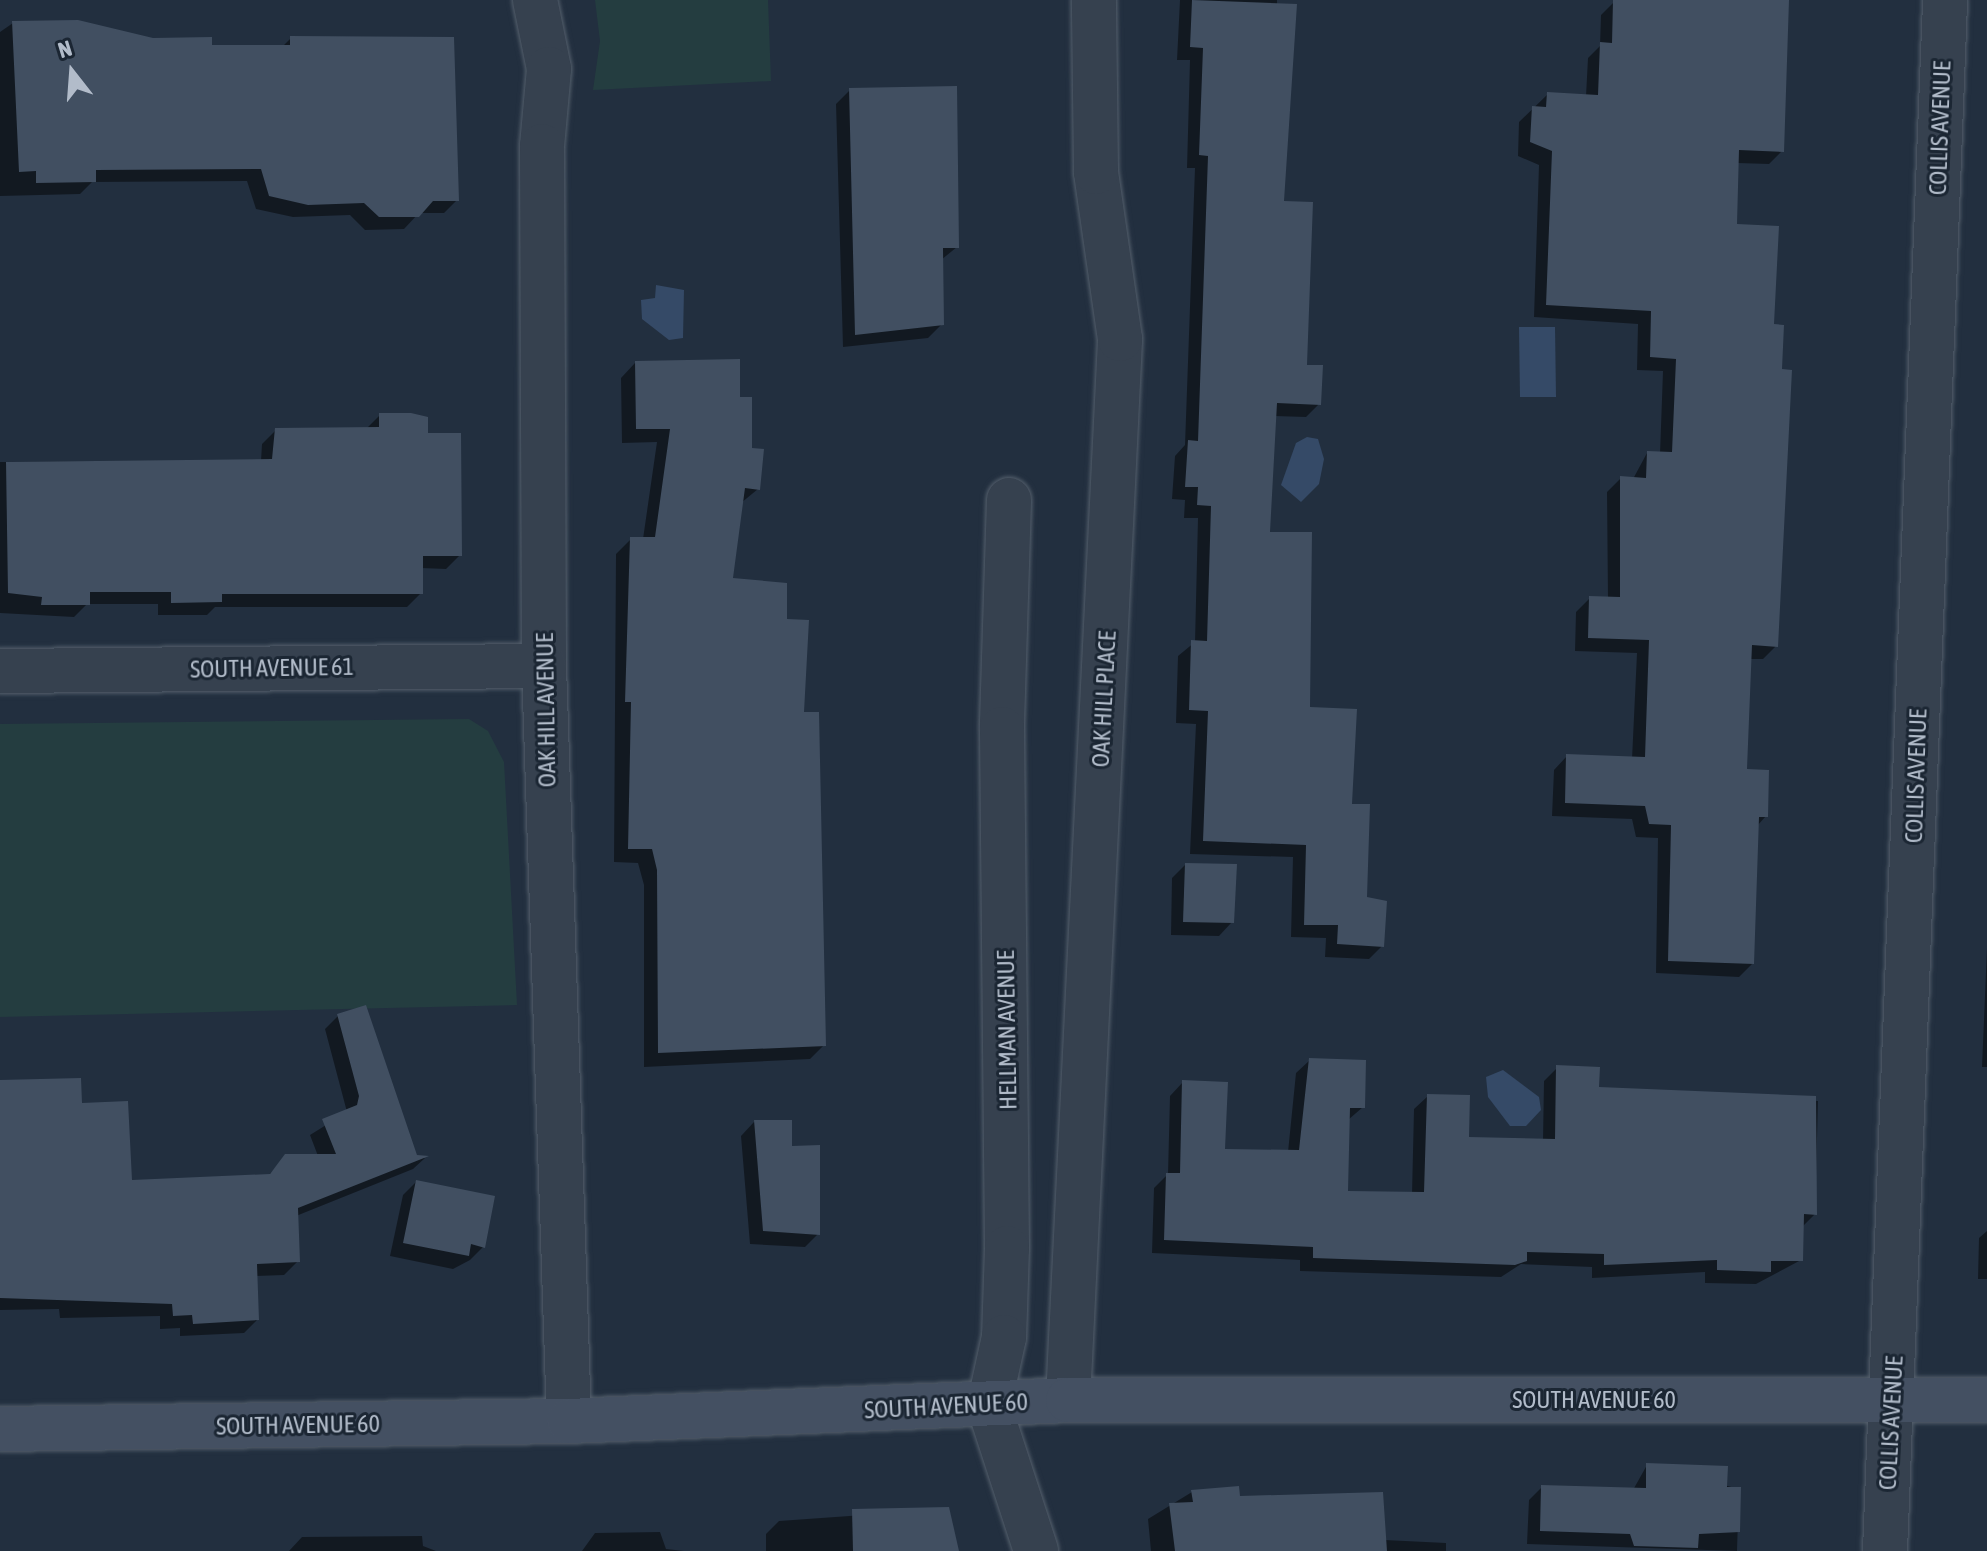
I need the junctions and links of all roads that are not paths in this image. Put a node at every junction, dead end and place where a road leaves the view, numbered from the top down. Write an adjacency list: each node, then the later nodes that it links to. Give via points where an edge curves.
1 (535, 0): 5 (street, OAK HILL AVENUE, via 549,69 542,146)
2 (1094, 0): 8 (street, OAK HILL PLACE, via 1096,172 1120,339)
3 (1945, 0): 7 (street, COLLIS AVENUE)
4 (1009, 500): 10 (street, HELLMAN AVENUE, via 1002,729 1008,1232 1004,1337)
5 (544, 666): 6 (street, SOUTH AVENUE 61); 11 (street, OAK HILL AVENUE)
6 (0, 671)
7 (1892, 1399): 8 (street, SOUTH AVENUE 60); 9 (street, SOUTH AVENUE 60); 14 (street, COLLIS AVENUE)
8 (1068, 1400): 10 (street, SOUTH AVENUE 60)
9 (1987, 1400)
10 (989, 1406): 11 (street, SOUTH AVENUE 60); 13 (street)
11 (569, 1421): 12 (street, SOUTH AVENUE 60)
12 (0, 1429)
13 (1036, 1551)
14 (1885, 1551)

